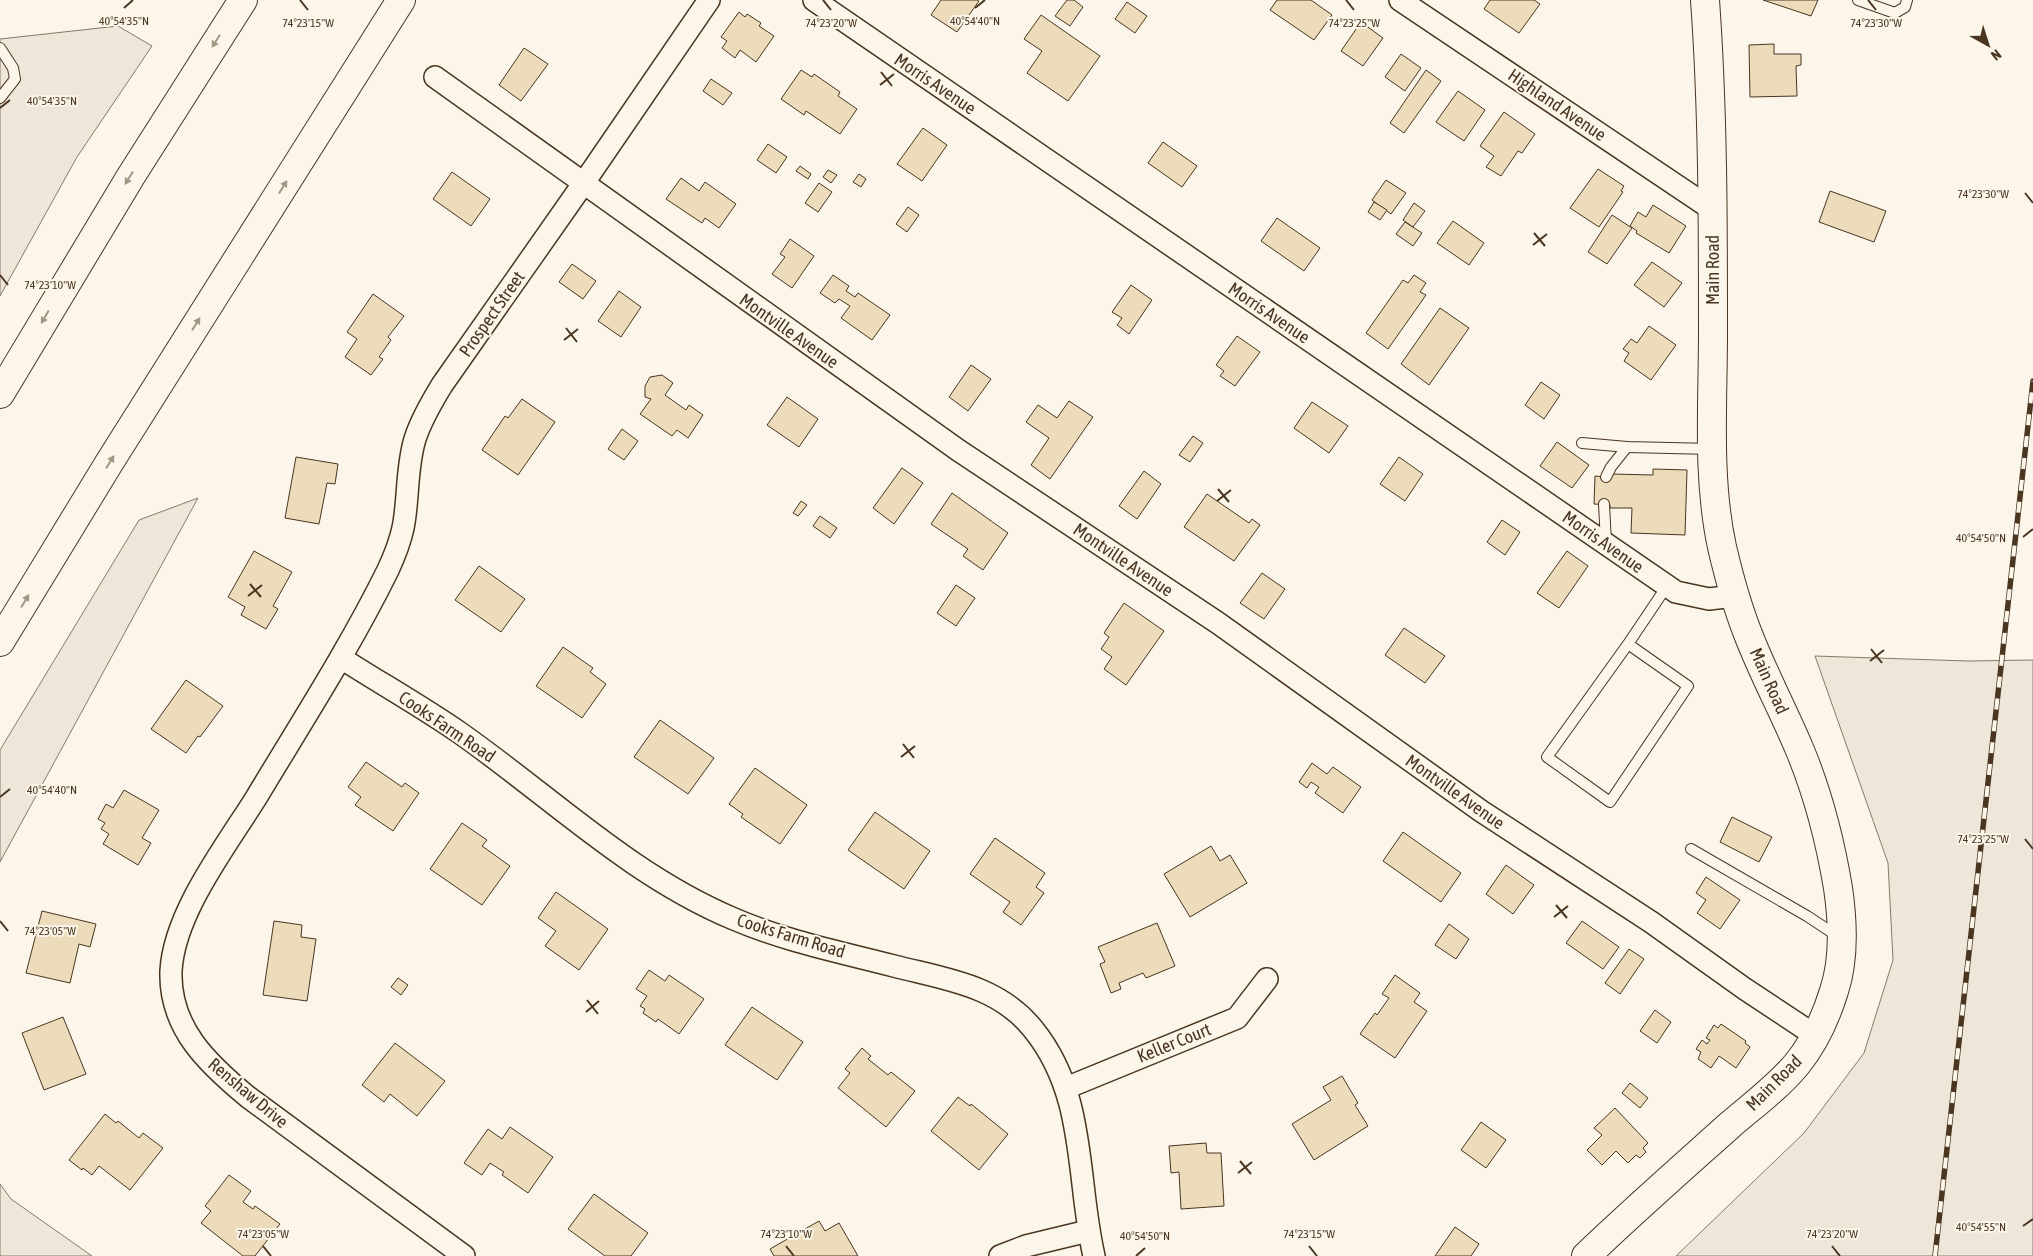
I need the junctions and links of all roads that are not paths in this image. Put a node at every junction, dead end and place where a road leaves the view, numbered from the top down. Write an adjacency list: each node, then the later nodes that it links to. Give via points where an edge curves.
1 (243, 0): 14 (main road, one-way to 14, via 126,184)
2 (401, 0): 23 (main road, one-way to 2)
3 (708, 0): 12 (street, Prospect Street)
4 (814, 0): 20 (street, Morris Avenue)
5 (1400, 0): 13 (street, Highland Avenue)
6 (1704, 0): 13 (main road, Main Road)
7 (1858, 0): 8 (lane, via 1895,12 1905,7)
8 (1907, 0)
9 (0, 48): 11 (lane, via 13,68 15,79)
10 (435, 77): 12 (street, Montville Avenue)
11 (0, 98)
12 (583, 184): 25 (street, Prospect Street, via 425,413 414,440 403,529 396,550); 29 (street, Montville Avenue, via 958,450 1218,623 1481,811 1651,922)
13 (1714, 210): 17 (main road, Main Road)
14 (0, 394)
15 (1582, 443): 16 (lane)
16 (1627, 447): 17 (lane); 18 (lane)
17 (1713, 449): 22 (main road, Main Road, via 1721,543)
18 (1606, 477)
19 (1604, 504): 20 (lane)
20 (1606, 544): 21 (street, Morris Avenue)
21 (1667, 586): 22 (street, Morris Avenue, via 1676,592 1709,599); 24 (lane)
22 (1734, 596): 27 (main road, Main Road, via 1817,794 1833,856)
23 (0, 642)
24 (1628, 644): 24 (lane, via 1688,686 1610,802 1547,757)
25 (341, 658): 30 (street, Cooks Farm Road, via 459,732 649,874 690,898 777,936 952,979 995,997 1032,1027 1051,1053); 32 (street, Renshaw Drive, via 204,881 182,926 171,972 175,1003 195,1046 215,1070)
26 (1691, 849): 27 (lane)
27 (1842, 939): 29 (main road, Main Road, via 1836,987)
28 (1267, 979): 30 (street, Keller Court, via 1236,1018)
29 (1816, 1036): 35 (main road, Main Road, via 1795,1066)
30 (1066, 1088): 31 (street, Cooks Farm Road, via 1077,1132)
31 (1088, 1232): 33 (street, via 1026,1246); 34 (street, Cooks Farm Road)
32 (464, 1256)
33 (1000, 1256)
34 (1094, 1256)
35 (1586, 1256)

